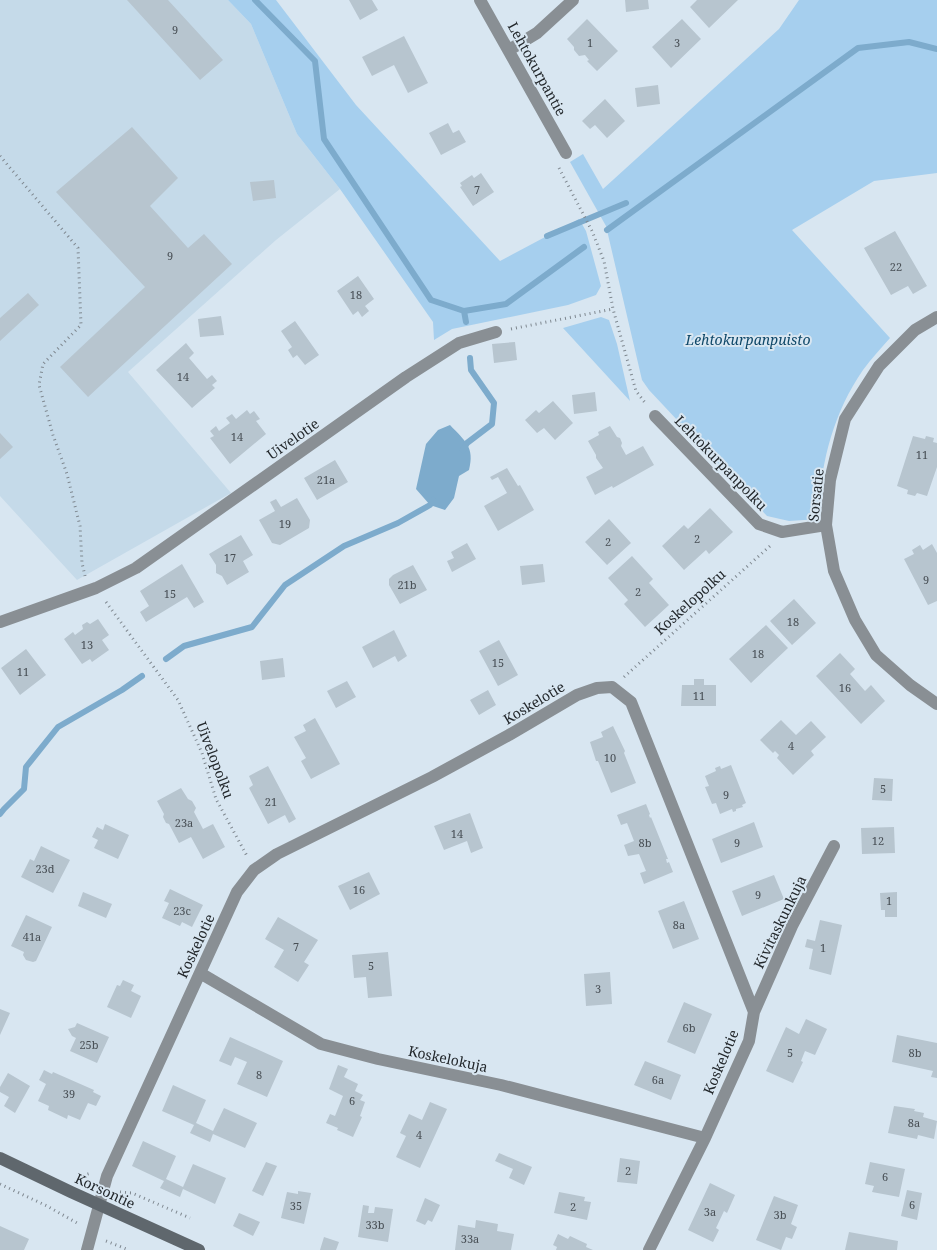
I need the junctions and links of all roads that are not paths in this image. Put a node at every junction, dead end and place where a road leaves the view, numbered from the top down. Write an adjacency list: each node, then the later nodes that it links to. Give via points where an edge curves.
1 (480, 0): 3 (street, Lehtokurpantie)
2 (573, 0): 3 (street, via 537,33)
3 (509, 50): 4 (street, Lehtokurpantie)
4 (566, 153)
5 (937, 318): 8 (street, Sorsatie, via 915,330 879,366 845,419 830,480)
6 (496, 332): 9 (street, Uivelotie, via 459,343 406,377 136,568 96,588)
7 (655, 416): 8 (street, Lehtokurpanpolku, via 759,524 782,532)
8 (826, 525): 10 (street, Sorsatie, via 834,571 855,620 876,655)
9 (0, 622)
10 (937, 704)
11 (834, 846): 13 (street, Kivitaskunkuja, via 792,926)
12 (200, 973): 13 (street, Koskelotie, via 237,892 254,870 276,854 432,777 577,695 612,687 631,702); 14 (street, Koskelokuja, via 321,1044 378,1060 500,1085); 16 (street, Koskelotie, via 106,1176)
13 (754, 1012): 14 (street, Koskelotie, via 749,1041)
14 (705, 1138): 19 (street, Koskelotie)
15 (0, 1158): 16 (main road, Korsontie)
16 (99, 1205): 17 (street, Koskelotie); 18 (main road, Korsontie)
17 (87, 1250)
18 (199, 1250)
19 (649, 1250)

